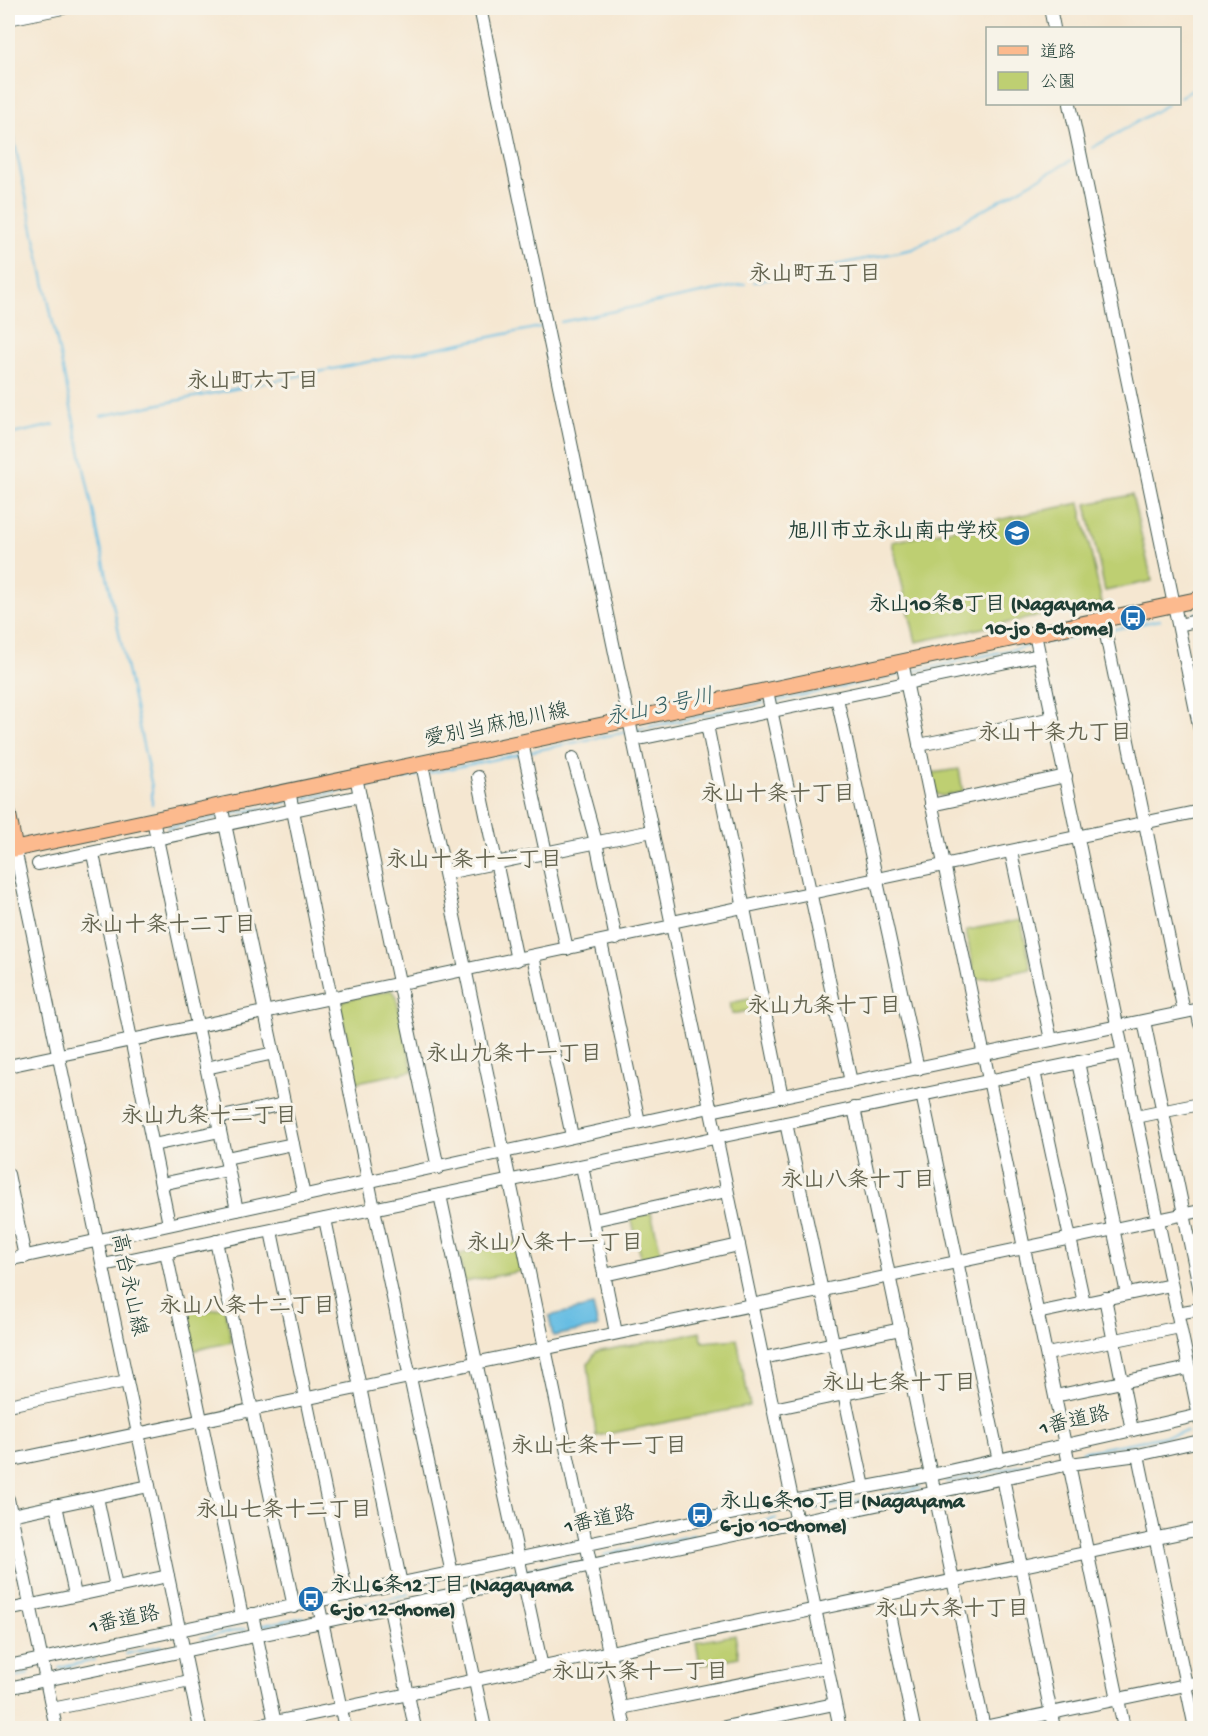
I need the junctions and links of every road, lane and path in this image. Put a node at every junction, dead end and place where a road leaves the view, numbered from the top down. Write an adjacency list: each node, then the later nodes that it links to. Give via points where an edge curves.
1 (63, 8): 4 (street)
2 (480, 8): 18 (street)
3 (1050, 8): 5 (street)
4 (8, 19)
5 (1054, 27)
6 (1070, 105): 8 (street)
7 (1200, 599): 8 (main road, 愛別当麻旭川線)
8 (1175, 604): 10 (street); 11 (main road, 愛別当麻旭川線)
9 (1200, 620): 10 (street)
10 (1179, 625): 14 (street)
11 (1104, 627): 12 (main road, 愛別当麻旭川線); 35 (street)
12 (1037, 645): 13 (main road, 愛別当麻旭川線); 13 (street); 17 (street)
13 (904, 672): 15 (street); 16 (main road, 愛別当麻旭川線); 22 (street)
14 (1195, 675): 20 (street)
15 (837, 698): 16 (street); 48 (street)
16 (770, 701): 18 (main road, 愛別当麻旭川線); 19 (street); 49 (street)
17 (1053, 718): 22 (street); 26 (street)
18 (629, 720): 21 (street); 23 (main road, 愛別当麻旭川線)
19 (707, 724): 21 (street); 50 (street)
20 (1200, 730)
21 (634, 740): 36 (street)
22 (919, 746): 30 (street)
23 (524, 750): 25 (main road, 愛別当麻旭川線); 41 (street)
24 (573, 758): 39 (street)
25 (423, 771): 28 (main road, 愛別当麻旭川線); 47 (street)
26 (1066, 776): 30 (street); 37 (street)
27 (477, 777): 44 (street)
28 (358, 787): 29 (main road, 愛別当麻旭川線); 58 (street)
29 (290, 802): 33 (main road, 愛別当麻旭川線); 59 (street)
30 (931, 805): 46 (street)
31 (1200, 811): 35 (street)
32 (8, 812): 40 (main road)
33 (224, 815): 34 (main road, 愛別当麻旭川線); 38 (street); 61 (street)
34 (153, 820): 38 (street); 40 (main road, 愛別当麻旭川線)
35 (1145, 823): 37 (street); 62 (street)
36 (652, 831): 39 (street); 51 (street)
37 (1078, 837): 42 (street); 66 (street)
38 (157, 838): 43 (street); 65 (street)
39 (596, 842): 41 (street); 52 (street)
40 (11, 850): 72 (street, 高台永山線)
41 (546, 852): 44 (street); 54 (street)
42 (1011, 852): 46 (street); 68 (street)
43 (93, 854): 45 (street); 67 (street)
44 (497, 862): 47 (street); 56 (street)
45 (38, 864)
46 (944, 865): 48 (street); 71 (street)
47 (446, 873): 57 (street)
48 (877, 879): 49 (street); 76 (street)
49 (809, 894): 50 (street); 79 (street)
50 (744, 907): 51 (street); 81 (street)
51 (672, 924): 52 (street); 85 (street)
52 (616, 939): 53 (street)
53 (601, 942): 54 (street); 89 (street)
54 (567, 949): 55 (street)
55 (533, 956): 56 (street); 92 (street)
56 (517, 960): 57 (street)
57 (466, 970): 58 (street); 96 (street)
58 (399, 984): 59 (street); 99 (street)
59 (331, 998): 61 (street); 102 (street)
60 (1199, 1009): 62 (street); 64 (street)
61 (265, 1012): 65 (street); 69 (street)
62 (1184, 1012): 63 (street)
63 (1144, 1021): 66 (street); 86 (street)
64 (1200, 1024)
65 (197, 1026): 67 (street); 75 (street)
66 (1118, 1026): 68 (street); 70 (street)
67 (131, 1040): 72 (street); 95 (street)
68 (1051, 1040): 71 (street)
69 (274, 1053): 75 (street); 82 (street)
70 (1123, 1053): 73 (street); 87 (street)
71 (984, 1054): 76 (street); 78 (street)
72 (58, 1057): 74 (street); 118 (street, 高台永山線)
73 (1078, 1062): 77 (street); 115 (street)
74 (8, 1066)
75 (206, 1068): 88 (street)
76 (918, 1069): 79 (street)
77 (1034, 1071): 78 (street); 117 (street)
78 (989, 1080): 80 (street); 121 (street)
79 (850, 1082): 81 (street)
80 (922, 1094): 84 (street); 125 (street)
81 (783, 1097): 85 (street)
82 (285, 1104): 88 (street); 94 (street)
83 (1200, 1104): 86 (street)
84 (854, 1108): 90 (street); 128 (street)
85 (711, 1109): 89 (street); 93 (street)
86 (1163, 1111): 87 (street); 110 (street)
87 (1136, 1117): 113 (street)
88 (217, 1118): 91 (street)
89 (639, 1122): 92 (street)
90 (786, 1123): 93 (street); 130 (street)
91 (220, 1131): 95 (street); 97 (street)
92 (572, 1136): 96 (street)
93 (717, 1137): 98 (street); 104 (street)
94 (293, 1144): 97 (street); 106 (street)
95 (153, 1145): 103 (street)
96 (505, 1153): 99 (street); 101 (street)
97 (227, 1164): 103 (street); 108 (street)
98 (582, 1166): 101 (street); 112 (street)
99 (438, 1168): 102 (street)
100 (8, 1174): 123 (street)
101 (510, 1180): 105 (street); 144 (street)
102 (370, 1182): 106 (street); 107 (street)
103 (161, 1184): 114 (street)
104 (727, 1191): 112 (street); 120 (street)
105 (440, 1195): 107 (street); 147 (street)
106 (304, 1196): 108 (street)
107 (374, 1209): 111 (street); 149 (street)
108 (237, 1210): 114 (street)
109 (1200, 1211): 110 (street)
110 (1184, 1214): 113 (street); 131 (street)
111 (325, 1219): 116 (street); 153 (street)
112 (594, 1220): 127 (street)
113 (1158, 1220): 115 (street); 129 (street)
114 (169, 1224): 118 (street)
115 (1112, 1230): 117 (street); 132 (street)
116 (271, 1231): 119 (street); 156 (street)
117 (1069, 1239): 121 (street); 134 (street)
118 (98, 1240): 123 (street); 126 (street, 高台永山線)
119 (216, 1241): 122 (street); 159 (street)
120 (739, 1245): 127 (street); 135 (street)
121 (1024, 1248): 125 (street); 137 (street)
122 (166, 1252): 126 (street); 161 (street)
123 (25, 1257): 124 (street)
124 (8, 1260)
125 (957, 1262): 128 (street); 168 (street)
126 (103, 1265): 151 (street, 高台永山線)
127 (604, 1275): 141 (street)
128 (889, 1277): 130 (street); 140 (street)
129 (1171, 1285): 132 (street); 138 (street)
130 (823, 1290): 135 (street); 143 (street)
131 (1200, 1291)
132 (1127, 1294): 133 (street)
133 (1105, 1298): 134 (street); 142 (street)
134 (1084, 1303): 137 (street)
135 (752, 1305): 141 (street); 146 (street)
136 (1200, 1309): 138 (street)
137 (1037, 1313): 145 (street)
138 (1178, 1313): 139 (street)
139 (1180, 1327): 142 (street); 148 (street)
140 (901, 1329): 143 (street); 150 (street)
141 (616, 1333): 144 (street)
142 (1113, 1340): 145 (street); 152 (street)
143 (834, 1344): 146 (street); 154 (street)
144 (545, 1348): 147 (street); 183 (street)
145 (1047, 1354): 155 (street)
146 (763, 1358): 158 (street)
147 (475, 1362): 149 (street); 187 (street)
148 (1189, 1368): 152 (street); 160 (street)
149 (409, 1377): 153 (street); 188 (street)
150 (911, 1380): 154 (street); 170 (street)
151 (127, 1381): 157 (street); 163 (street, 高台永山線)
152 (1122, 1381): 155 (street); 162 (street)
153 (360, 1387): 156 (street); 192 (street)
154 (845, 1393): 158 (street); 173 (street)
155 (1055, 1396): 165 (street)
156 (307, 1398): 159 (street); 196 (street)
157 (8, 1405)
158 (773, 1408): 177 (street)
159 (252, 1410): 161 (street); 201 (street)
160 (1200, 1418): 162 (street, 1番道路)
161 (200, 1420): 163 (street); 205 (street)
162 (1132, 1430): 165 (street, 1番道路)
163 (137, 1433): 167 (street); 172 (street, 高台永山線)
164 (1200, 1442): 166 (street)
165 (1065, 1445): 168 (street, 1番道路); 169 (street)
166 (1138, 1455): 169 (street); 182 (street)
167 (8, 1461)
168 (999, 1461): 170 (street, 1番道路)
169 (1070, 1464): 171 (street); 184 (street)
170 (931, 1475): 173 (street, 1番道路); 174 (street)
171 (1003, 1478): 174 (street); 186 (street)
172 (149, 1486): 175 (street); 189 (street, 高台永山線)
173 (864, 1487): 177 (street, 1番道路)
174 (936, 1494): 180 (street); 191 (street)
175 (96, 1497): 178 (street); 193 (street)
176 (8, 1499): 179 (street)
177 (792, 1501): 180 (street); 183 (street, 1番道路)
178 (56, 1505): 179 (street); 195 (street)
179 (10, 1515): 200 (street)
180 (796, 1522): 185 (street); 204 (street)
181 (1200, 1529): 182 (street)
182 (1155, 1538): 184 (street); 219 (street)
183 (587, 1545): 185 (street); 187 (street, 1番道路)
184 (1088, 1552): 186 (street); 222 (street)
185 (591, 1565): 187 (street); 210 (street)
186 (1021, 1566): 191 (street); 227 (street)
187 (522, 1571): 188 (street, 1番道路); 194 (street); 214 (street)
188 (451, 1573): 190 (street, 1番道路); 194 (street)
189 (168, 1576): 193 (street); 207 (street, 高台永山線)
190 (418, 1580): 192 (street, 1番道路); 199 (street)
191 (954, 1581): 197 (street); 239 (street)
192 (401, 1584): 196 (street, 1番道路)
193 (116, 1587): 195 (street)
194 (457, 1594): 199 (street); 217 (street)
195 (75, 1595): 200 (street)
196 (347, 1595): 198 (street, 1番道路)
197 (886, 1595): 204 (street); 238 (street)
198 (318, 1602): 201 (street, 1番道路); 206 (street)
199 (421, 1602): 202 (street)
200 (30, 1605): 203 (street); 211 (street)
201 (294, 1607): 205 (street, 1番道路)
202 (390, 1609): 206 (street); 221 (street)
203 (8, 1610)
204 (815, 1610): 210 (street); 213 (street)
205 (247, 1615): 207 (street, 1番道路); 208 (street)
206 (323, 1622): 208 (street); 224 (street)
207 (179, 1630): 209 (street, 高台永山線); 211 (street, 1番道路)
208 (257, 1636): 209 (street); 228 (street)
209 (184, 1653): 215 (street); 216 (street, 高台永山線)
210 (609, 1653): 214 (street); 225 (street)
211 (41, 1659): 212 (street, 1番道路); 215 (street)
212 (8, 1666)
213 (826, 1666): 223 (street); 225 (street)
214 (542, 1667): 217 (street)
215 (45, 1680): 220 (street); 226 (street)
216 (190, 1681): 226 (street); 230 (street, 高台永山線)
217 (474, 1681): 221 (street); 234 (street)
218 (1200, 1682): 219 (street)
219 (1186, 1685): 222 (street); 242 (street)
220 (8, 1688)
221 (408, 1695): 224 (street); 233 (street)
222 (1118, 1699): 227 (street); 241 (street)
223 (834, 1704): 236 (street); 237 (street)
224 (341, 1708): 228 (street); 232 (street)
225 (621, 1708): 235 (street)
226 (52, 1709): 229 (street)
227 (1051, 1713): 239 (street); 240 (street)
228 (275, 1725): 231 (street)
229 (56, 1728)
230 (200, 1728)
231 (246, 1728)
232 (345, 1728)
233 (415, 1728)
234 (485, 1728)
235 (621, 1728)
236 (720, 1728)
237 (840, 1728)
238 (914, 1728)
239 (982, 1728)
240 (1054, 1728)
241 (1124, 1728)
242 (1195, 1728)

